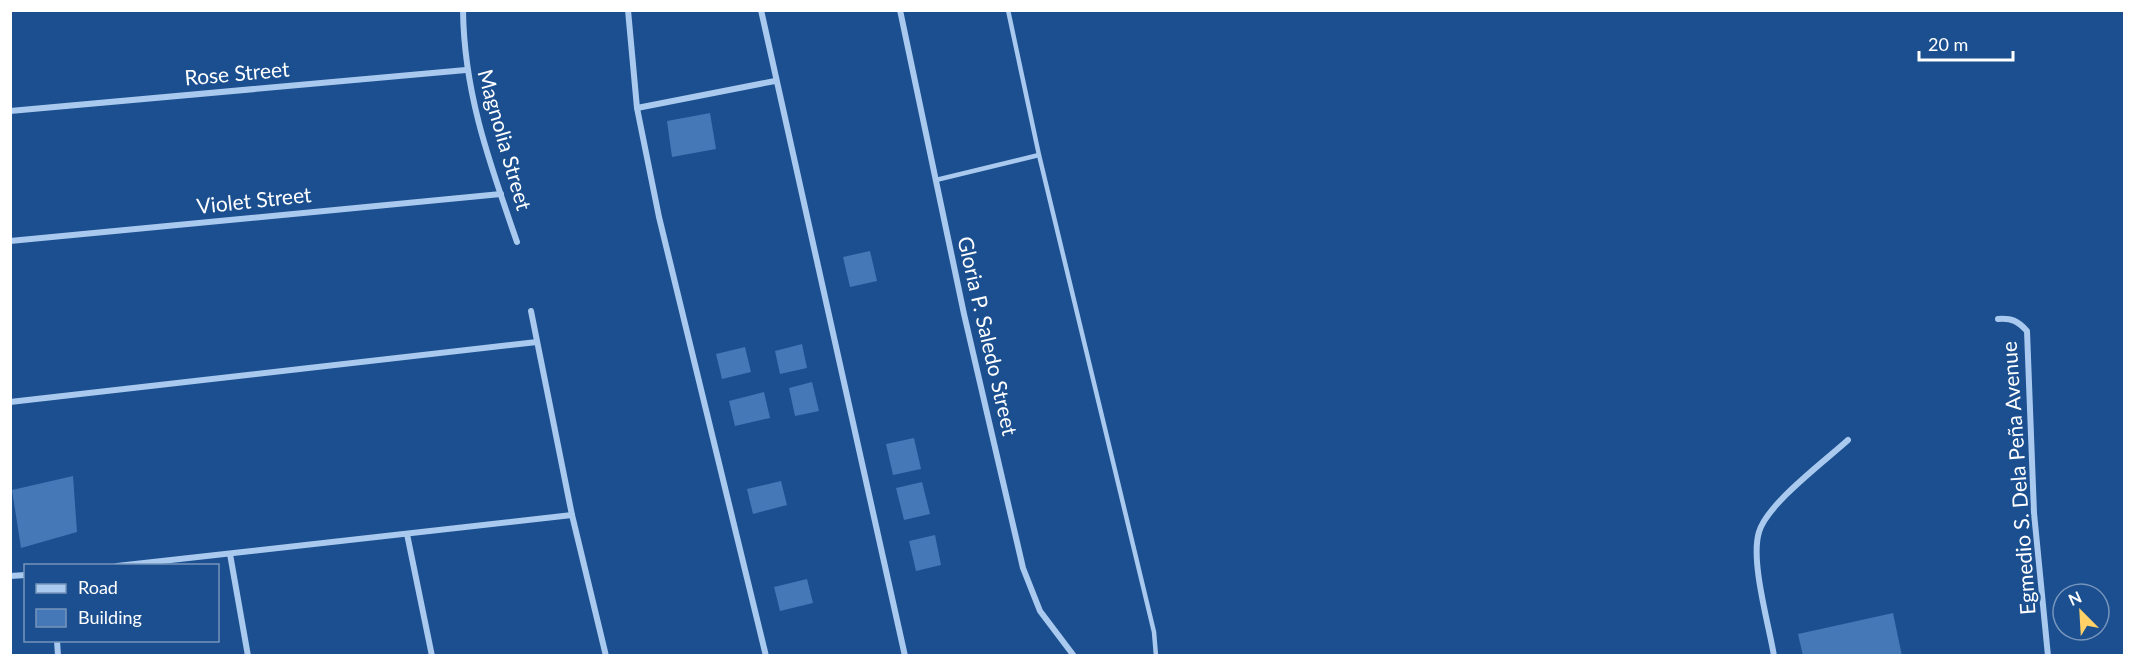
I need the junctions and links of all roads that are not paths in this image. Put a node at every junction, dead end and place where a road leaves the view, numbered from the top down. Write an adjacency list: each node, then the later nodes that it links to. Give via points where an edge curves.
1 (463, 10): 6 (street, Magnolia Street)
2 (628, 10): 8 (street)
3 (761, 10): 7 (street)
4 (900, 10): 11 (street, Gloria P. Saledo Street)
5 (1008, 10): 10 (lane)
6 (466, 70): 9 (street, Rose Street); 12 (street, Magnolia Street)
7 (775, 81): 8 (street); 28 (street)
8 (637, 108): 27 (street, via 662,229)
9 (10, 111)
10 (1039, 155): 11 (lane); 30 (lane, via 1149,610)
11 (936, 180): 29 (street, Gloria P. Saledo Street, via 1023,568 1040,611)
12 (501, 194): 13 (street, Violet Street); 14 (street, Magnolia Street)
13 (10, 241)
14 (517, 242)
15 (531, 311): 17 (street)
16 (1998, 319): 32 (street, Egmedio S. Dela Peña Avenue, via 2019,322 2027,331 2034,513)
17 (537, 342): 18 (street); 20 (street)
18 (10, 402)
19 (1848, 440): 31 (street, via 1776,505 1759,532 1757,560)
20 (572, 515): 21 (street); 26 (street)
21 (407, 534): 22 (street); 25 (street)
22 (230, 554): 23 (street); 24 (street)
23 (136, 564)
24 (248, 656)
25 (432, 656)
26 (606, 656)
27 (766, 656)
28 (905, 656)
29 (1074, 656)
30 (1156, 656)
31 (1774, 656)
32 (2048, 656)

